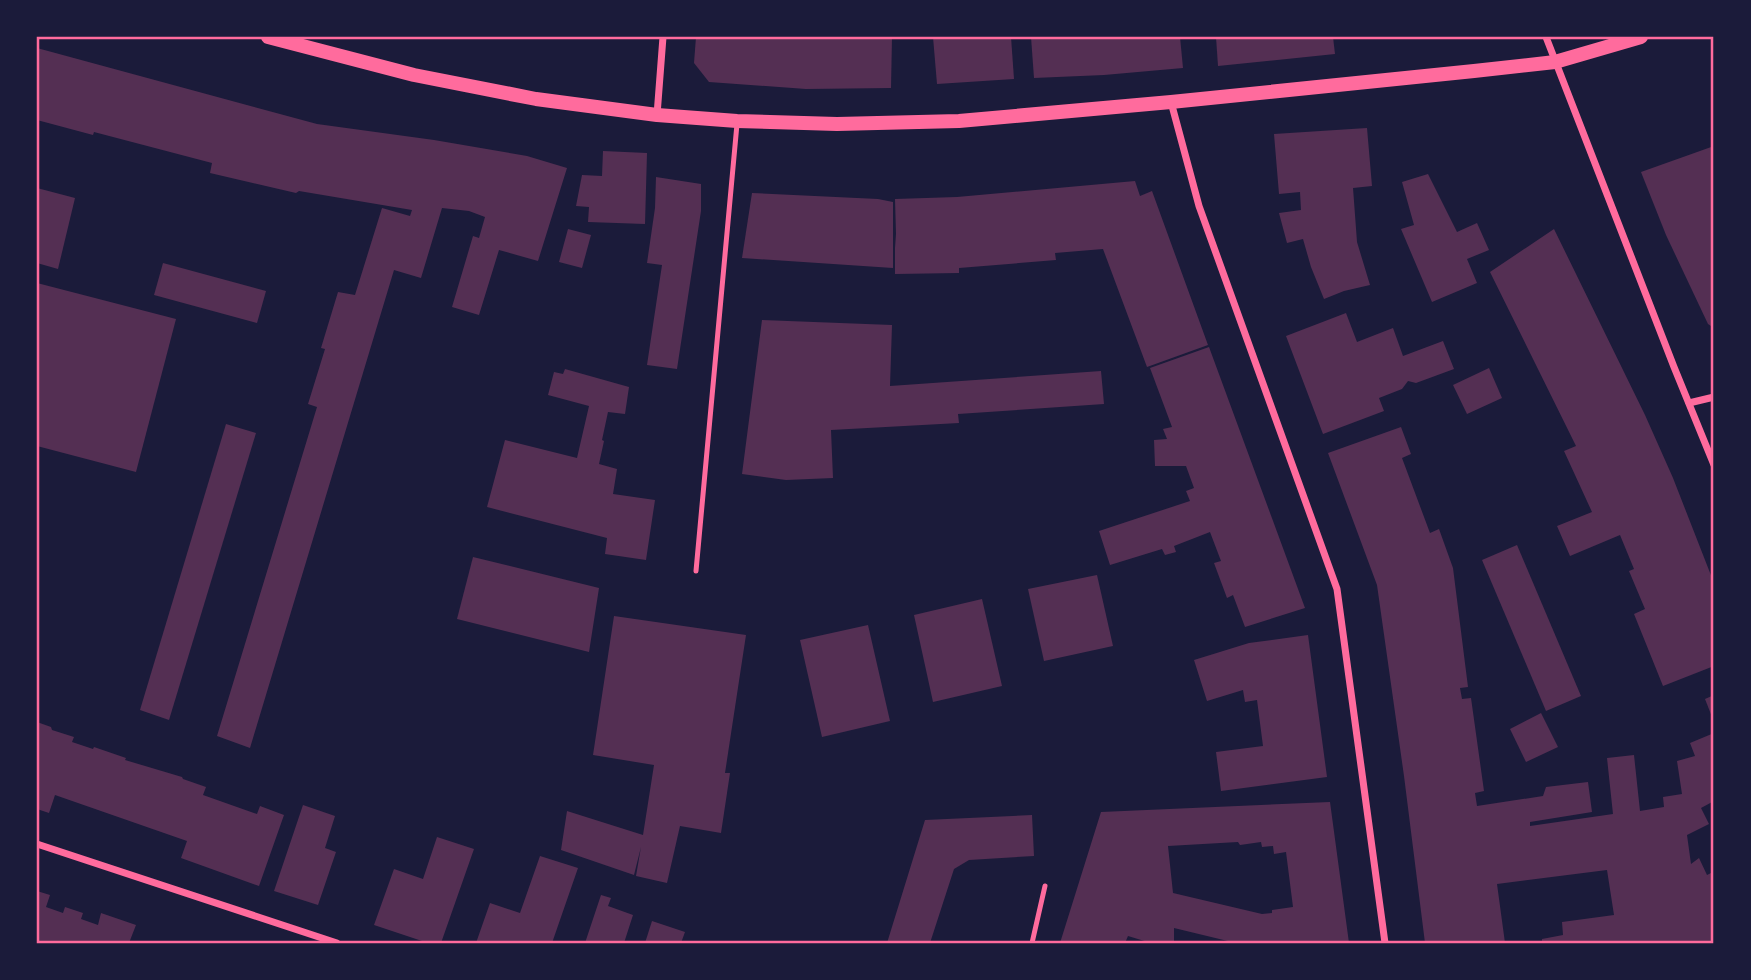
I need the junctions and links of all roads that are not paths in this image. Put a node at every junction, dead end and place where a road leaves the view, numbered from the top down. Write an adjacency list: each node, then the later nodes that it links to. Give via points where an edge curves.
1 (268, 37): 7 (main road, via 414,75 536,99)
2 (663, 37): 7 (street)
3 (1546, 37): 5 (street)
4 (1641, 37): 5 (main road)
5 (1555, 61): 6 (main road); 10 (street)
6 (1171, 102): 8 (main road, via 959,121); 17 (street, via 1199,206 1337,589)
7 (657, 115): 8 (main road)
8 (737, 121): 12 (lane)
9 (1714, 397): 10 (street)
10 (1689, 403): 11 (street)
11 (1714, 465)
12 (695, 571)
13 (37, 844): 15 (street)
14 (1045, 886): 16 (lane)
15 (337, 943)
16 (1032, 943)
17 (1385, 943)

